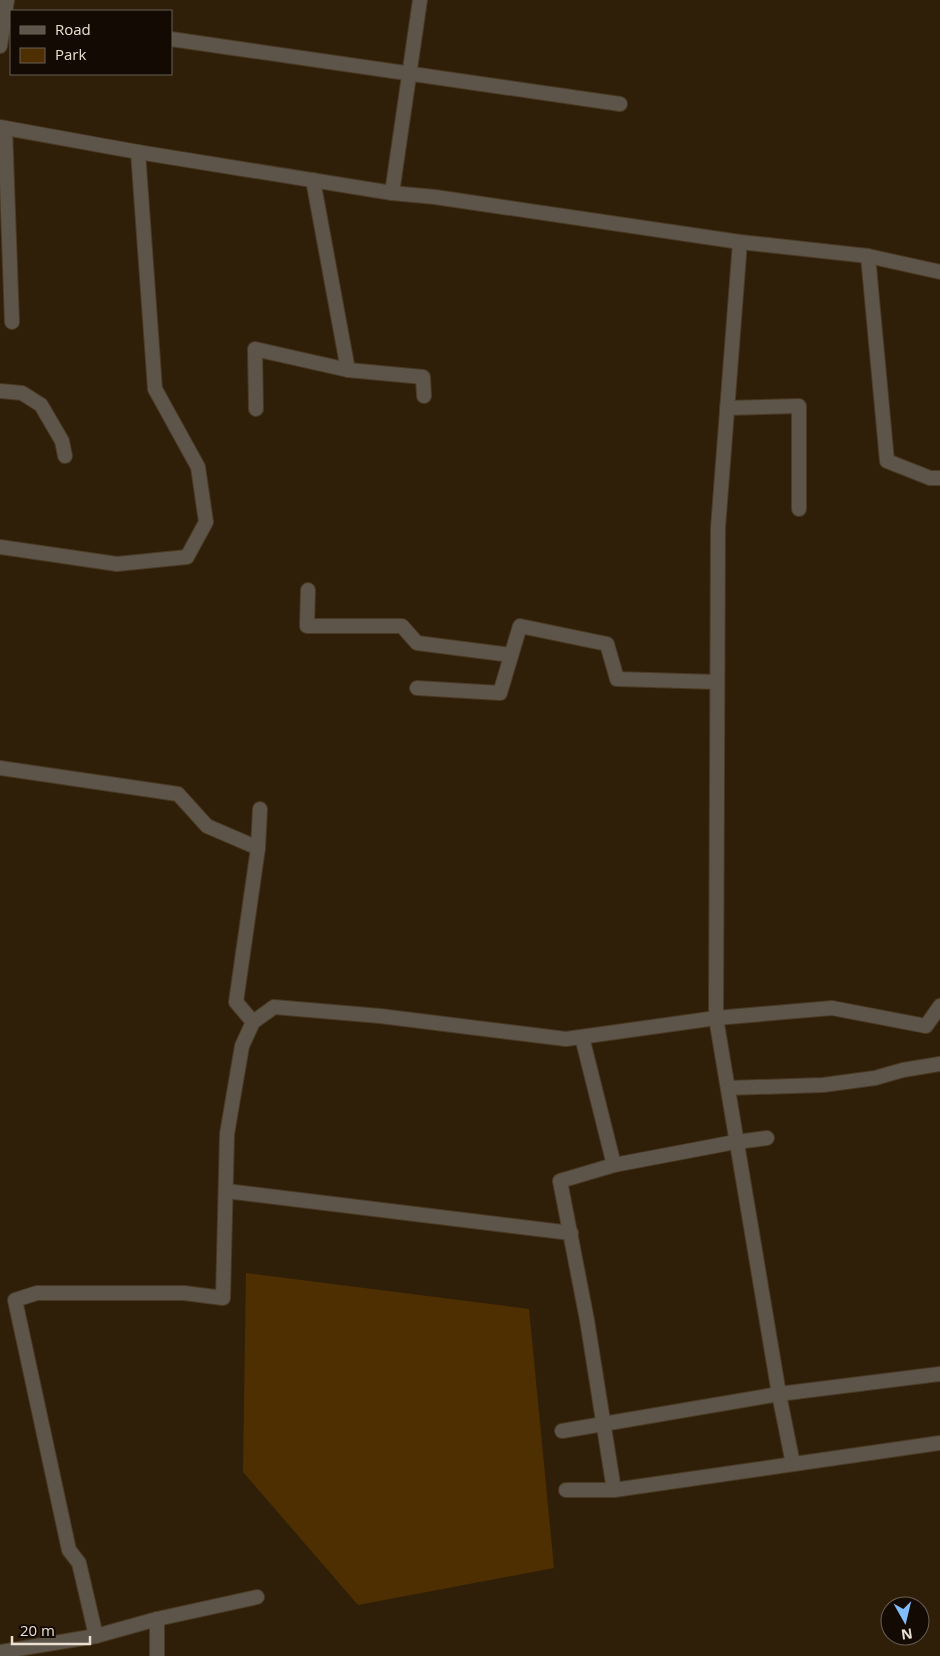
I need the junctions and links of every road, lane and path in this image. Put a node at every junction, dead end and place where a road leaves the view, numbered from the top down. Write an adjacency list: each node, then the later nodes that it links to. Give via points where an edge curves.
1 (420, 0): 5 (street)
2 (8, 9): 4 (street)
3 (172, 39): 5 (street)
4 (0, 46)
5 (409, 73): 6 (street); 10 (street)
6 (620, 104)
7 (2, 127): 8 (street); 14 (street)
8 (138, 152): 9 (street); 23 (street, via 155,390 198,467 206,522 187,557 117,564)
9 (313, 180): 10 (street); 15 (street)
10 (392, 193): 11 (street)
11 (740, 242): 12 (street); 18 (street)
12 (868, 256): 13 (street); 21 (street, via 886,461 930,478)
13 (940, 272)
14 (12, 322)
15 (348, 370): 17 (street, via 423,377); 19 (street, via 255,349)
16 (0, 391): 20 (street, via 22,393 41,406 62,441)
17 (424, 396)
18 (727, 408): 22 (street, via 799,406); 26 (street, via 718,528)
19 (256, 409)
20 (65, 456)
21 (940, 478)
22 (800, 509)
23 (0, 547)
24 (308, 590): 25 (street, via 307,626 402,626 417,643)
25 (512, 655): 26 (street, via 520,626 607,644 617,679); 27 (street, via 500,693)
26 (717, 682): 32 (street)
27 (417, 688)
28 (0, 768): 30 (street, via 178,794 207,826)
29 (260, 809): 30 (street)
30 (258, 848): 33 (street, via 236,1002)
31 (940, 1006): 32 (street, via 926,1026 832,1008)
32 (716, 1018): 34 (street); 36 (street)
33 (253, 1022): 34 (street, via 274,1007 380,1016 566,1039); 40 (street, via 242,1046 227,1134)
34 (582, 1037): 39 (street)
35 (940, 1064): 36 (street, via 824,1085)
36 (728, 1088): 38 (street)
37 (767, 1138): 38 (street)
38 (737, 1142): 39 (street); 43 (street)
39 (614, 1165): 41 (street, via 560,1181)
40 (226, 1191): 41 (street); 52 (street, via 223,1298 184,1293 37,1293 15,1300 69,1550 79,1563)
41 (571, 1233): 44 (street)
42 (940, 1374): 43 (street)
43 (780, 1394): 44 (street); 47 (street)
44 (604, 1424): 45 (street); 49 (street)
45 (562, 1431)
46 (940, 1443): 47 (street)
47 (793, 1464): 49 (street)
48 (566, 1490): 49 (street)
49 (614, 1490)
50 (257, 1597): 51 (street)
51 (156, 1619): 52 (street); 54 (street)
52 (96, 1636): 53 (street)
53 (0, 1652)
54 (157, 1656)

